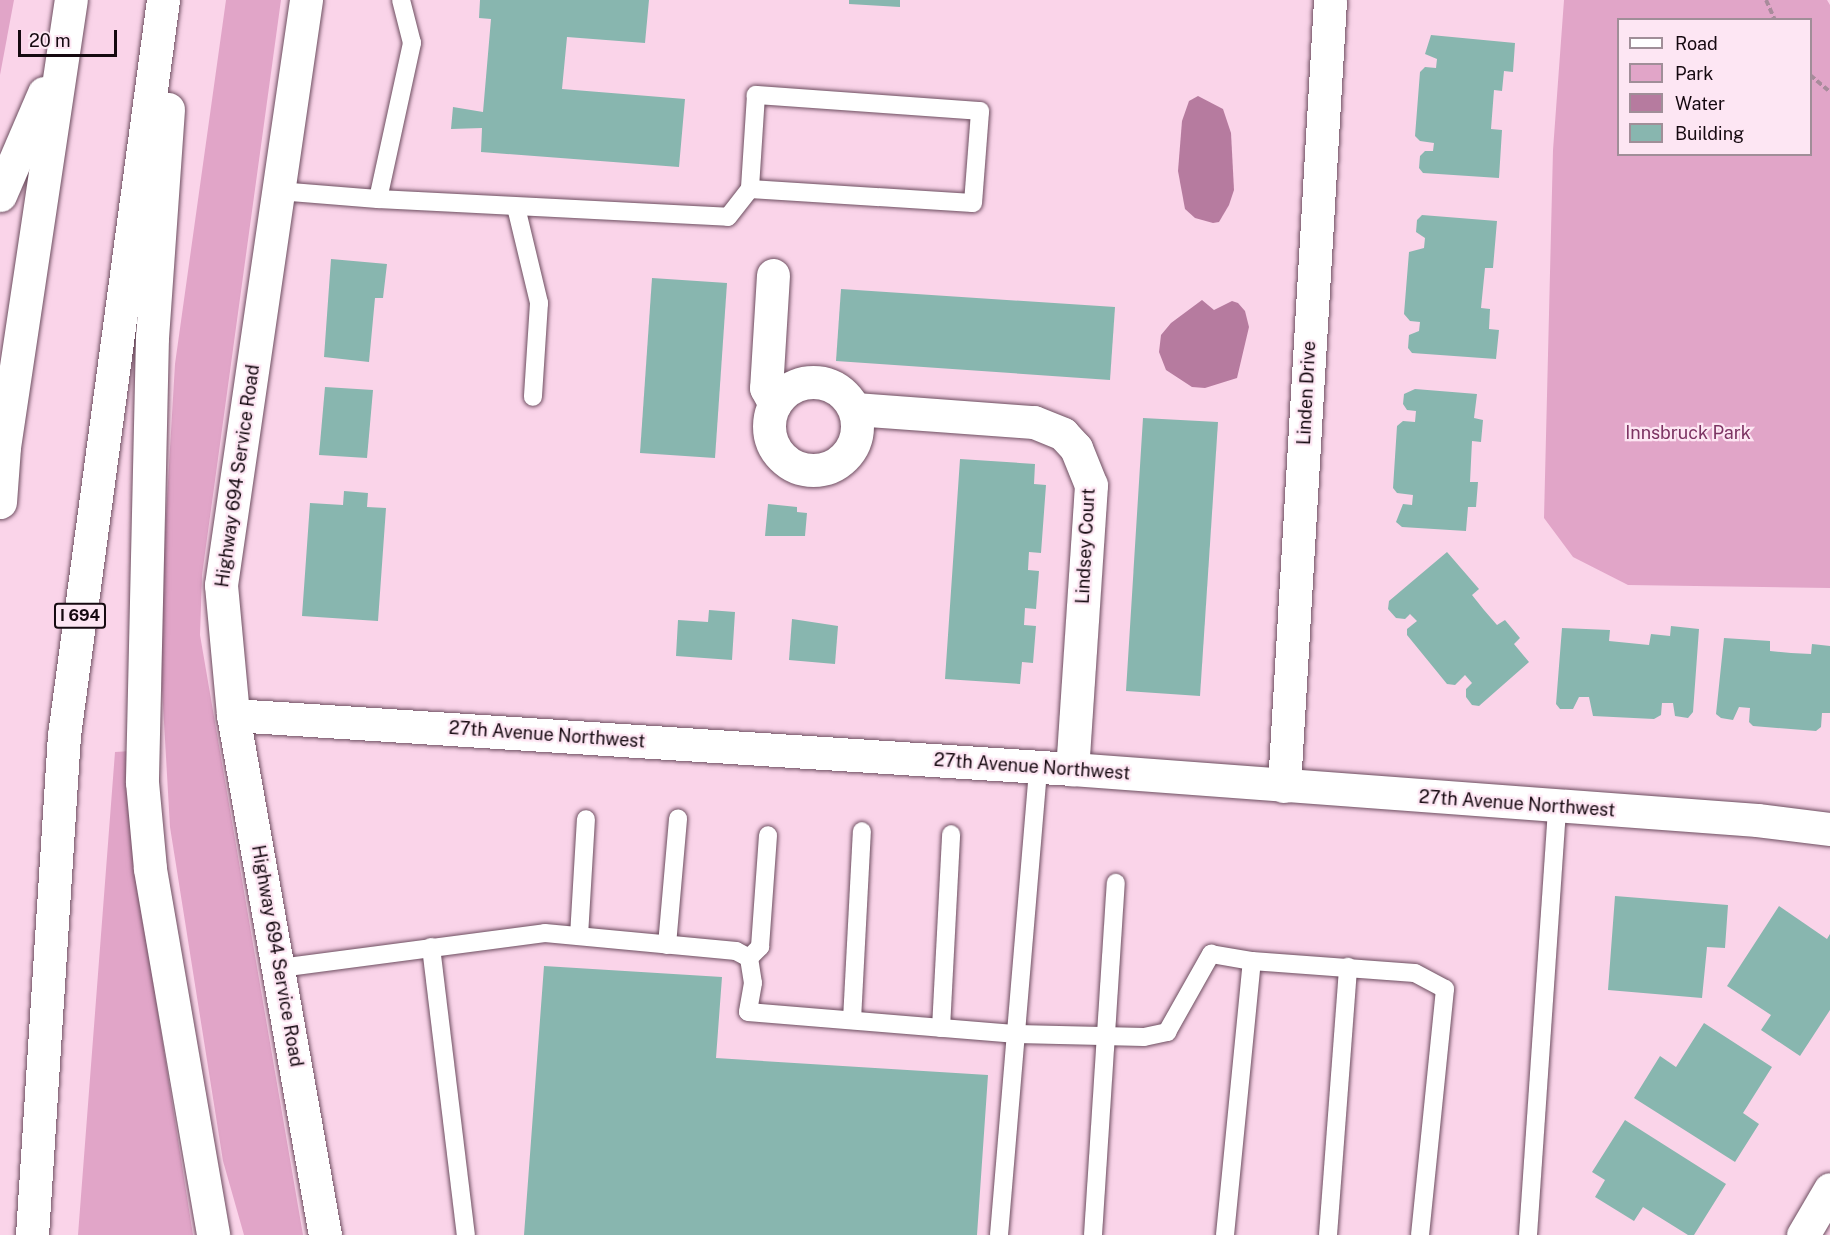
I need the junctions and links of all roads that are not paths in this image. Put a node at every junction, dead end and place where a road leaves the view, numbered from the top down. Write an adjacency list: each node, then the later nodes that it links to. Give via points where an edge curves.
1 (71, 0): 7 (main road)
2 (163, 0): 42 (main road, I 694, via 64,735)
3 (180, 0): 43 (main road, via 153,304 142,782 150,869)
4 (306, 0): 9 (main road, Highway 694 Service Road)
5 (401, 0): 11 (lane, via 412,43)
6 (1330, 0): 21 (main road, Linden Drive)
7 (62, 53): 10 (main road); 17 (main road, via 4,447)
8 (750, 189): 8 (lane, via 973,203 980,111 756,95); 12 (lane, via 728,217)
9 (278, 190): 11 (lane); 18 (main road, Highway 694 Service Road, via 221,585)
10 (0, 195)
11 (378, 199): 12 (lane)
12 (516, 207): 14 (lane, via 538,303)
13 (772, 275): 15 (main road, via 766,388)
14 (532, 397)
15 (774, 404): 16 (main road, via 783,393 809,381 836,387); 16 (main road, via 769,432 774,446 783,459 810,470 825,469 850,452 858,423)
16 (855, 409): 20 (main road, Lindsey Court, via 1034,422 1063,434 1076,448 1086,465 1090,485)
17 (0, 502)
18 (233, 715): 19 (main road, 27th Avenue Northwest); 36 (main road, Highway 694 Service Road)
19 (1038, 767): 20 (main road, 27th Avenue Northwest); 39 (lane)
20 (1072, 769): 21 (main road, 27th Avenue Northwest)
21 (1284, 786): 22 (main road, 27th Avenue Northwest)
22 (1557, 807): 25 (main road, 27th Avenue Northwest, via 1757,820); 51 (lane)
23 (678, 818): 31 (lane)
24 (586, 819): 30 (lane)
25 (1830, 829)
26 (862, 831): 37 (lane)
27 (951, 834): 38 (lane)
28 (768, 835): 33 (lane, via 760,947)
29 (1116, 883): 40 (lane)
30 (579, 936): 31 (lane); 32 (lane, via 509,935)
31 (667, 945): 33 (lane, via 736,951)
32 (431, 947): 36 (lane); 45 (lane)
33 (749, 958): 37 (lane, via 753,983 748,1012)
34 (1252, 961): 35 (lane); 40 (lane, via 1211,954 1167,1032 1144,1037); 48 (lane)
35 (1348, 967): 49 (lane); 50 (lane, via 1415,973 1445,989)
36 (280, 968): 44 (main road, Highway 694 Service Road)
37 (852, 1020): 38 (lane)
38 (941, 1028): 39 (lane)
39 (1017, 1034): 40 (lane); 46 (lane)
40 (1107, 1036): 47 (lane)
41 (1827, 1201): 52 (main road)
42 (32, 1235)
43 (213, 1235)
44 (325, 1235)
45 (466, 1235)
46 (999, 1235)
47 (1093, 1235)
48 (1225, 1235)
49 (1328, 1235)
50 (1420, 1235)
51 (1528, 1235)
52 (1803, 1235)

